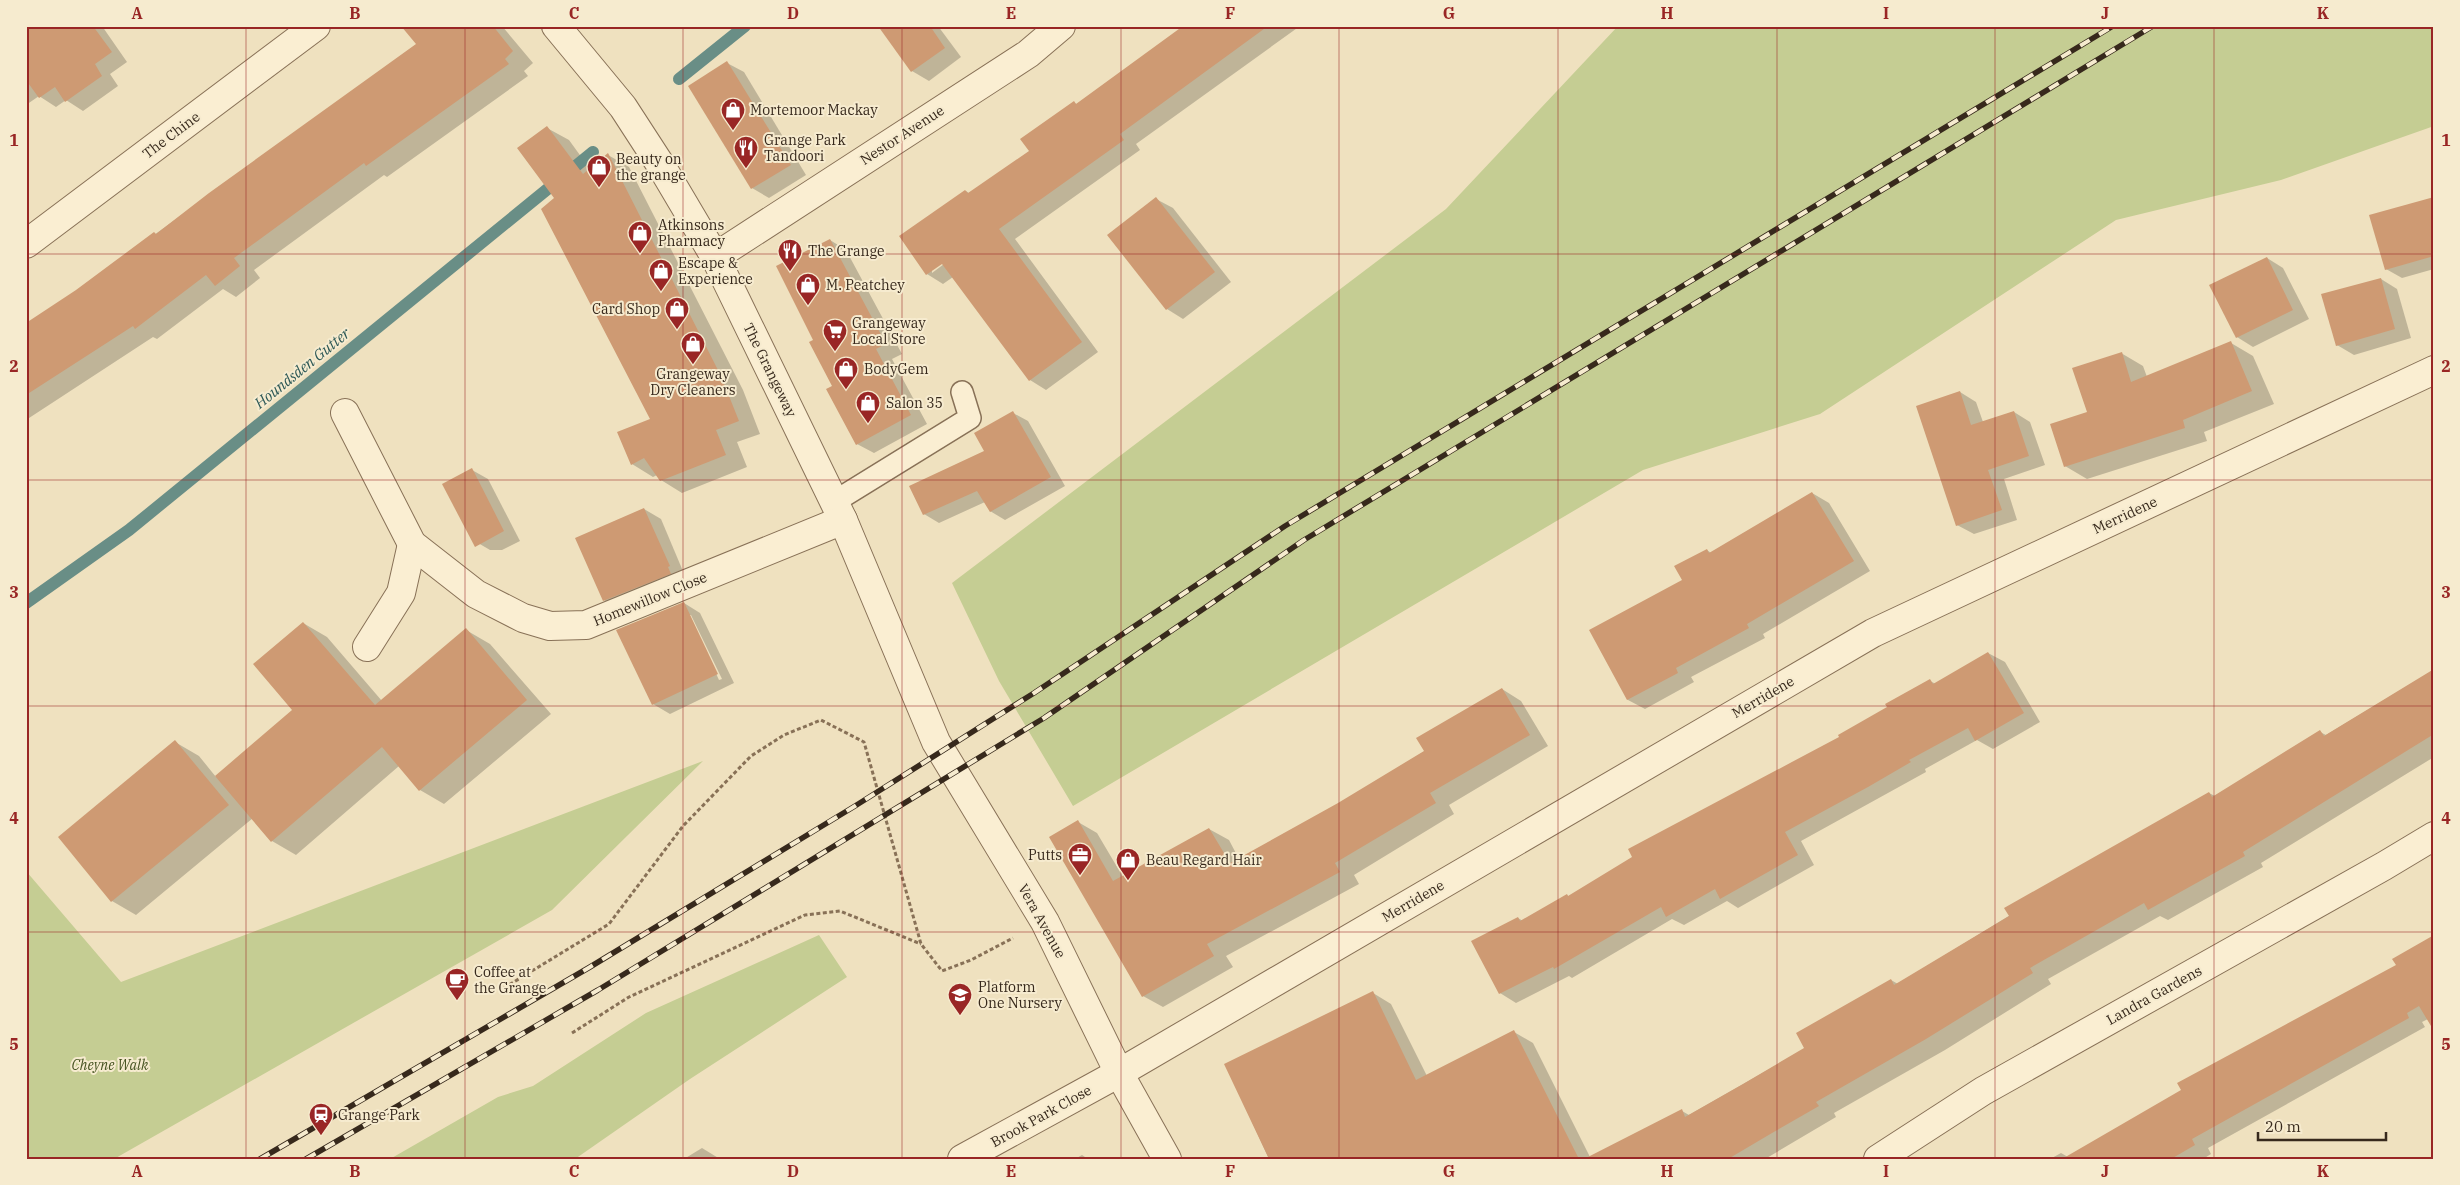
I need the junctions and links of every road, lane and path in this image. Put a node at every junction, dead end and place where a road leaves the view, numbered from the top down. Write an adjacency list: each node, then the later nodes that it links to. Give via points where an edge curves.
1 (316, 26): 4 (street, The Chine)
2 (556, 26): 5 (street, The Grangeway, via 623,107)
3 (1062, 26): 5 (street, Nestor Avenue, via 1028,54)
4 (26, 244)
5 (715, 257): 9 (street, The Grangeway)
6 (2434, 370): 18 (street, Merridene, via 1873,633)
7 (962, 392): 9 (lane, via 970,418)
8 (345, 413): 10 (street, Homewillow Close)
9 (838, 511): 10 (street, Homewillow Close, via 586,626 550,626 523,618 476,594); 12 (street, The Grangeway)
10 (412, 544): 11 (street, via 401,593)
11 (367, 647)
12 (936, 742): 14 (street, Vera Avenue)
13 (2434, 836): 21 (street, Landra Gardens, via 1983,1091)
14 (1045, 922): 15 (path, via 971,960 942,971); 18 (street, Vera Avenue)
15 (921, 944): 16 (path, via 864,742 822,720 784,735 751,756 683,826 609,924); 17 (path, via 840,911 805,915 629,997)
16 (504, 988)
17 (572, 1033)
18 (1119, 1073): 19 (street, Brook Park Close); 20 (street, Vera Avenue)
19 (962, 1159)
20 (1167, 1159)
21 (1878, 1159)

